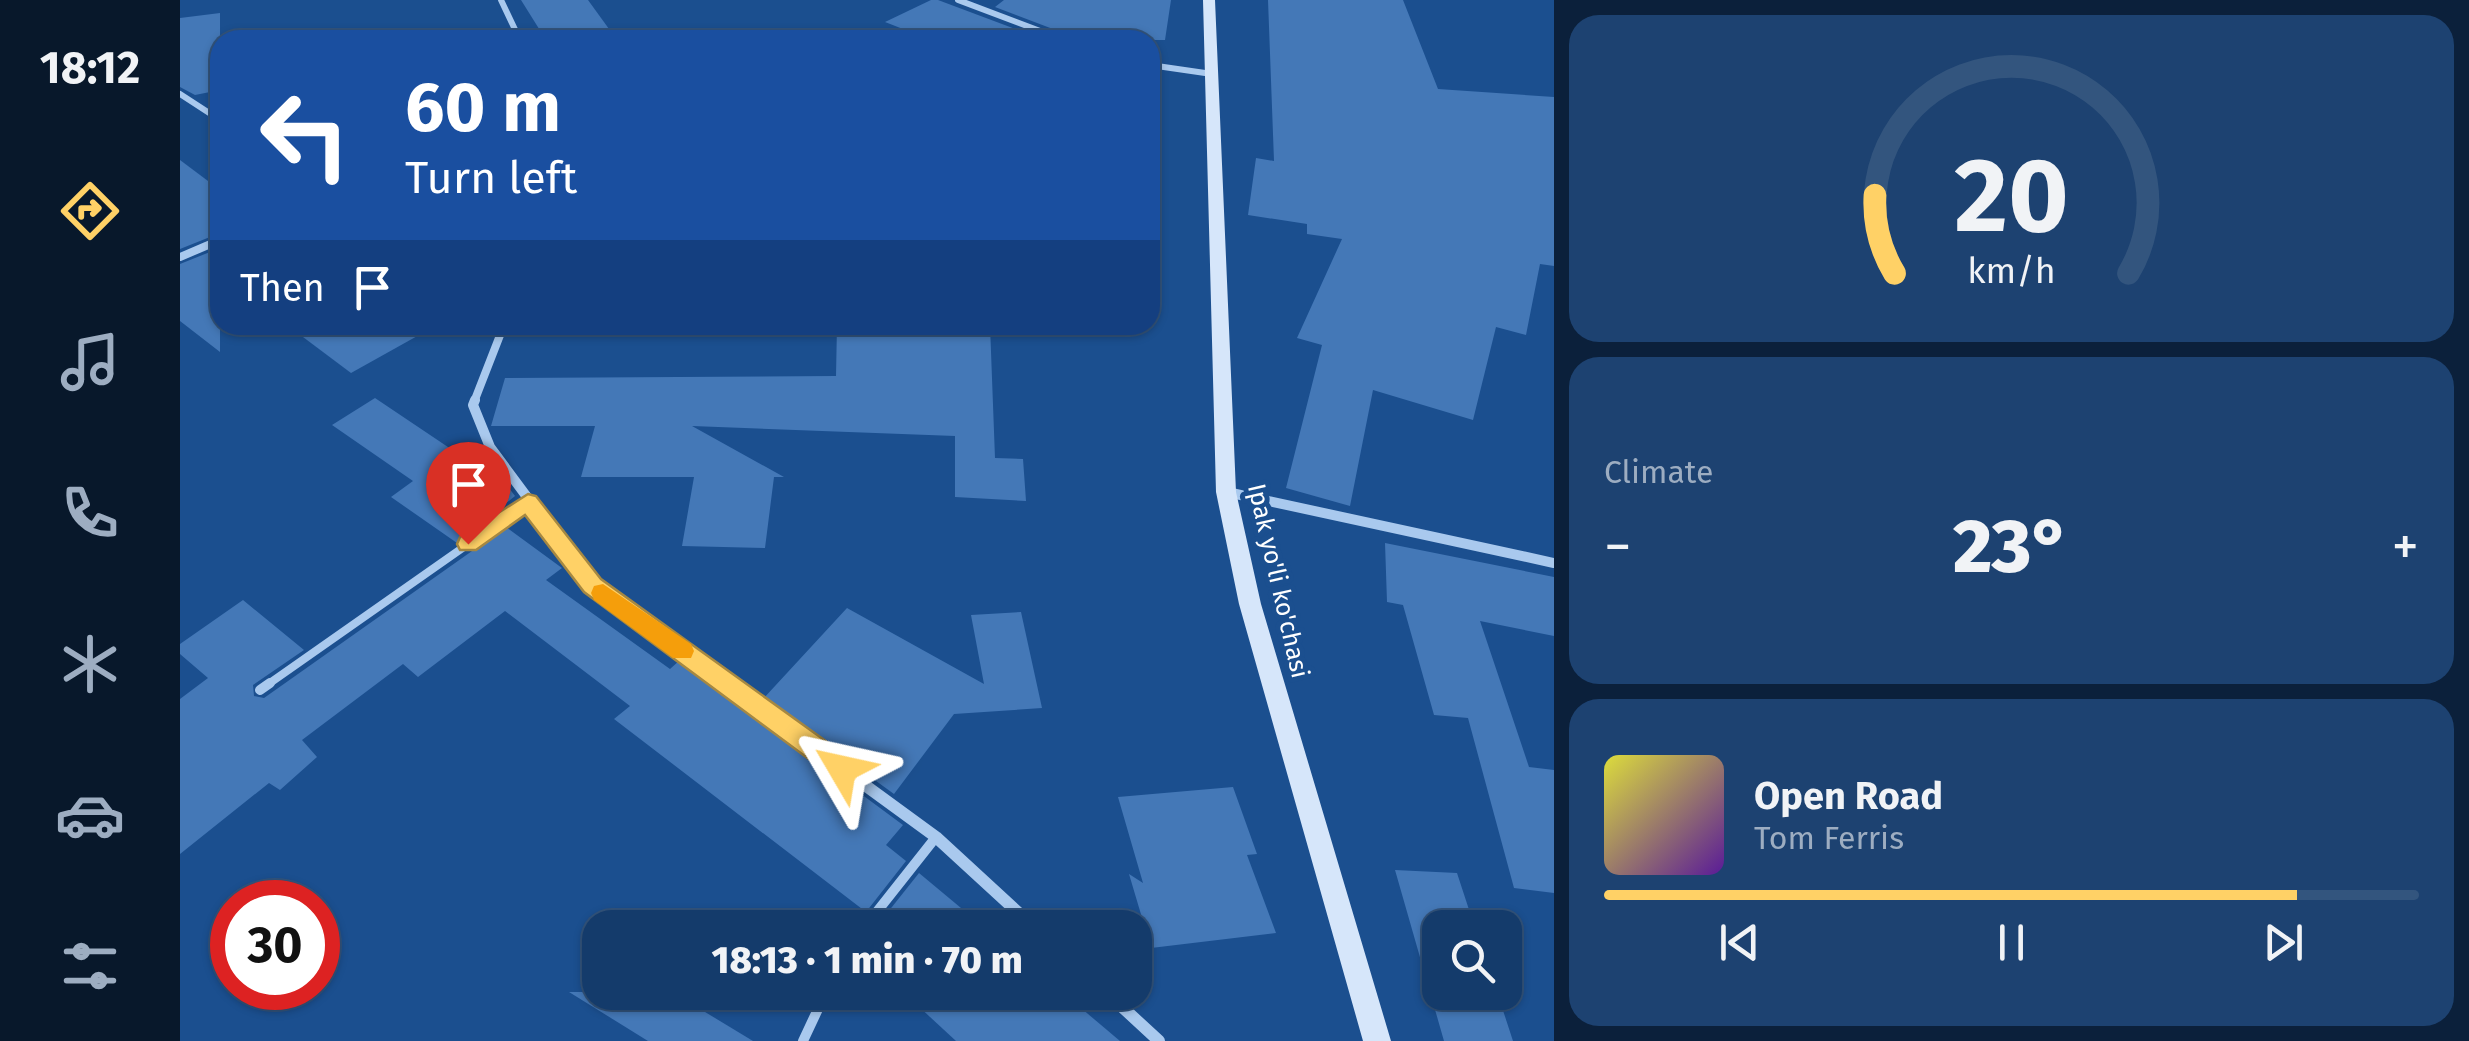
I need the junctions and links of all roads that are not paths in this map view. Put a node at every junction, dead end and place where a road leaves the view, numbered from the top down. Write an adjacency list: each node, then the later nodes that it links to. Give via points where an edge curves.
1 (501, 0): 4 (street)
2 (958, 0): 5 (street)
3 (1208, 0): 7 (main road, Ipak yo'li ko'chasi)
4 (515, 30)
5 (1038, 30)
6 (1160, 66): 7 (street)
7 (1212, 74): 13 (main road, Ipak yo'li ko'chasi)
8 (180, 94): 9 (street)
9 (210, 114)
10 (210, 244): 11 (street)
11 (180, 257)
12 (500, 335): 14 (street, via 473,405 490,447)
13 (1226, 492): 15 (street); 24 (main road, Ipak yo'li ko'chasi, via 1250,604)
14 (528, 502): 16 (lane); 17 (street, via 593,586)
15 (1554, 562)
16 (260, 690)
17 (936, 837): 18 (lane); 19 (street)
18 (878, 910)
19 (1015, 910)
20 (817, 1010): 22 (lane)
21 (1125, 1010): 23 (street)
22 (802, 1041)
23 (1159, 1041)
24 (1377, 1041)

